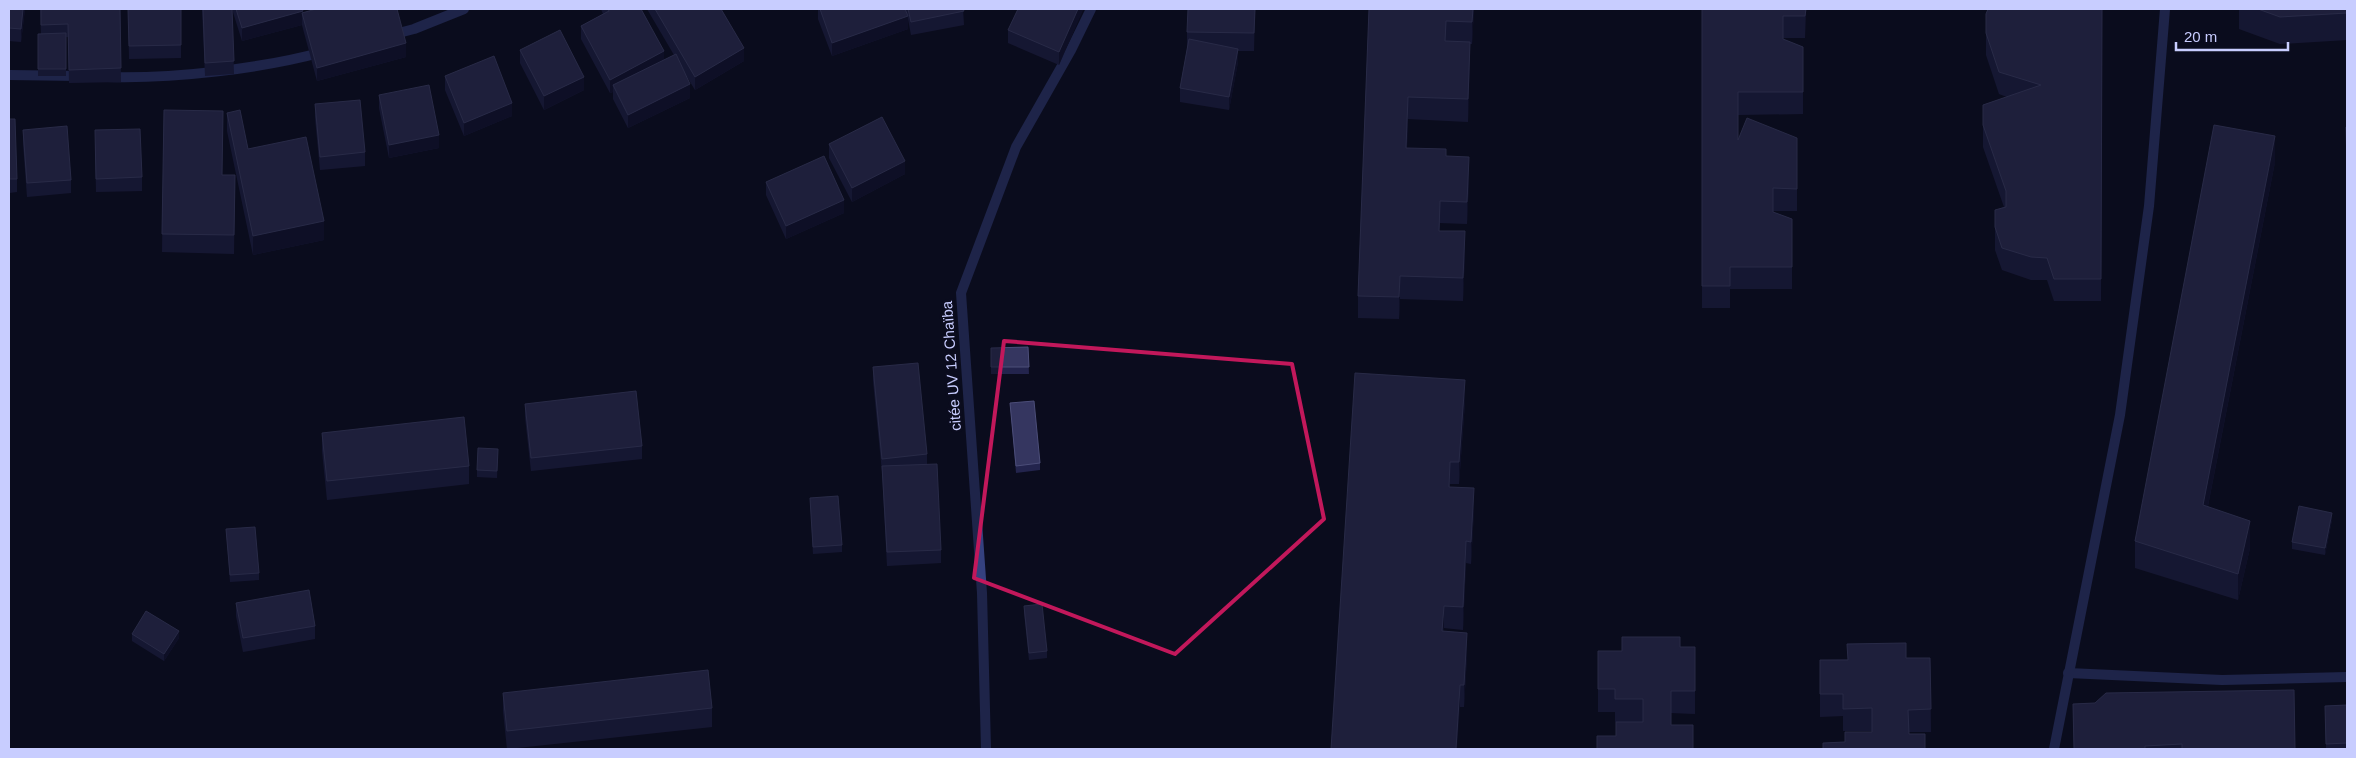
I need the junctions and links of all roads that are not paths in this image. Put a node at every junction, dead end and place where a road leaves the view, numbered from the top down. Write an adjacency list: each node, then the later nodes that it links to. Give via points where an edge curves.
1 (464, 9): 4 (street, via 414,29)
2 (1091, 9): 9 (street, citée UV 12 Chaïba, via 1072,50 1016,147 961,293 982,593)
3 (2165, 9): 7 (street, via 2149,206 2120,415)
4 (376, 39)
5 (329, 51): 6 (street, via 238,68 132,78)
6 (9, 75)
7 (2068, 673): 8 (street, via 2222,680); 10 (street)
8 (2347, 677)
9 (986, 749)
10 (2054, 749)

